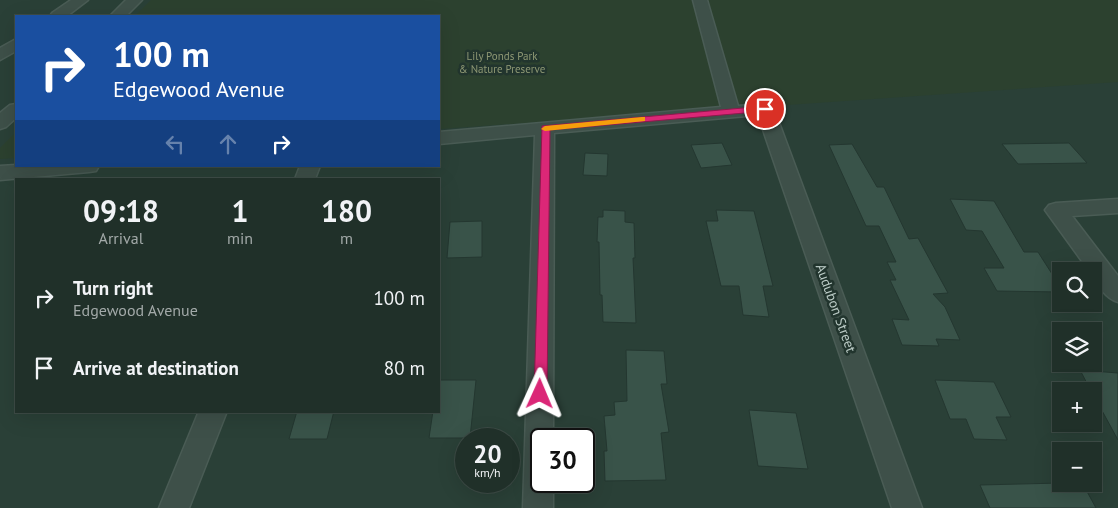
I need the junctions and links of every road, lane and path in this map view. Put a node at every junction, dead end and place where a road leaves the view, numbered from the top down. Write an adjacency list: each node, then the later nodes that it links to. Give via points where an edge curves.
1 (81, 0): 4 (street)
2 (135, 0): 5 (street)
3 (700, 0): 9 (street)
4 (58, 15)
5 (118, 15)
6 (15, 45): 7 (street)
7 (0, 55)
8 (15, 110): 10 (street)
9 (731, 112): 11 (street); 20 (street, Audubon Street, via 765,109)
10 (0, 123)
11 (545, 128): 12 (street); 19 (street)
12 (440, 138)
13 (76, 167): 14 (street)
14 (0, 173)
15 (1118, 206): 16 (street, via 1056,210)
16 (1118, 293)
17 (212, 413): 18 (street)
18 (174, 508)
19 (538, 508)
20 (907, 508)

